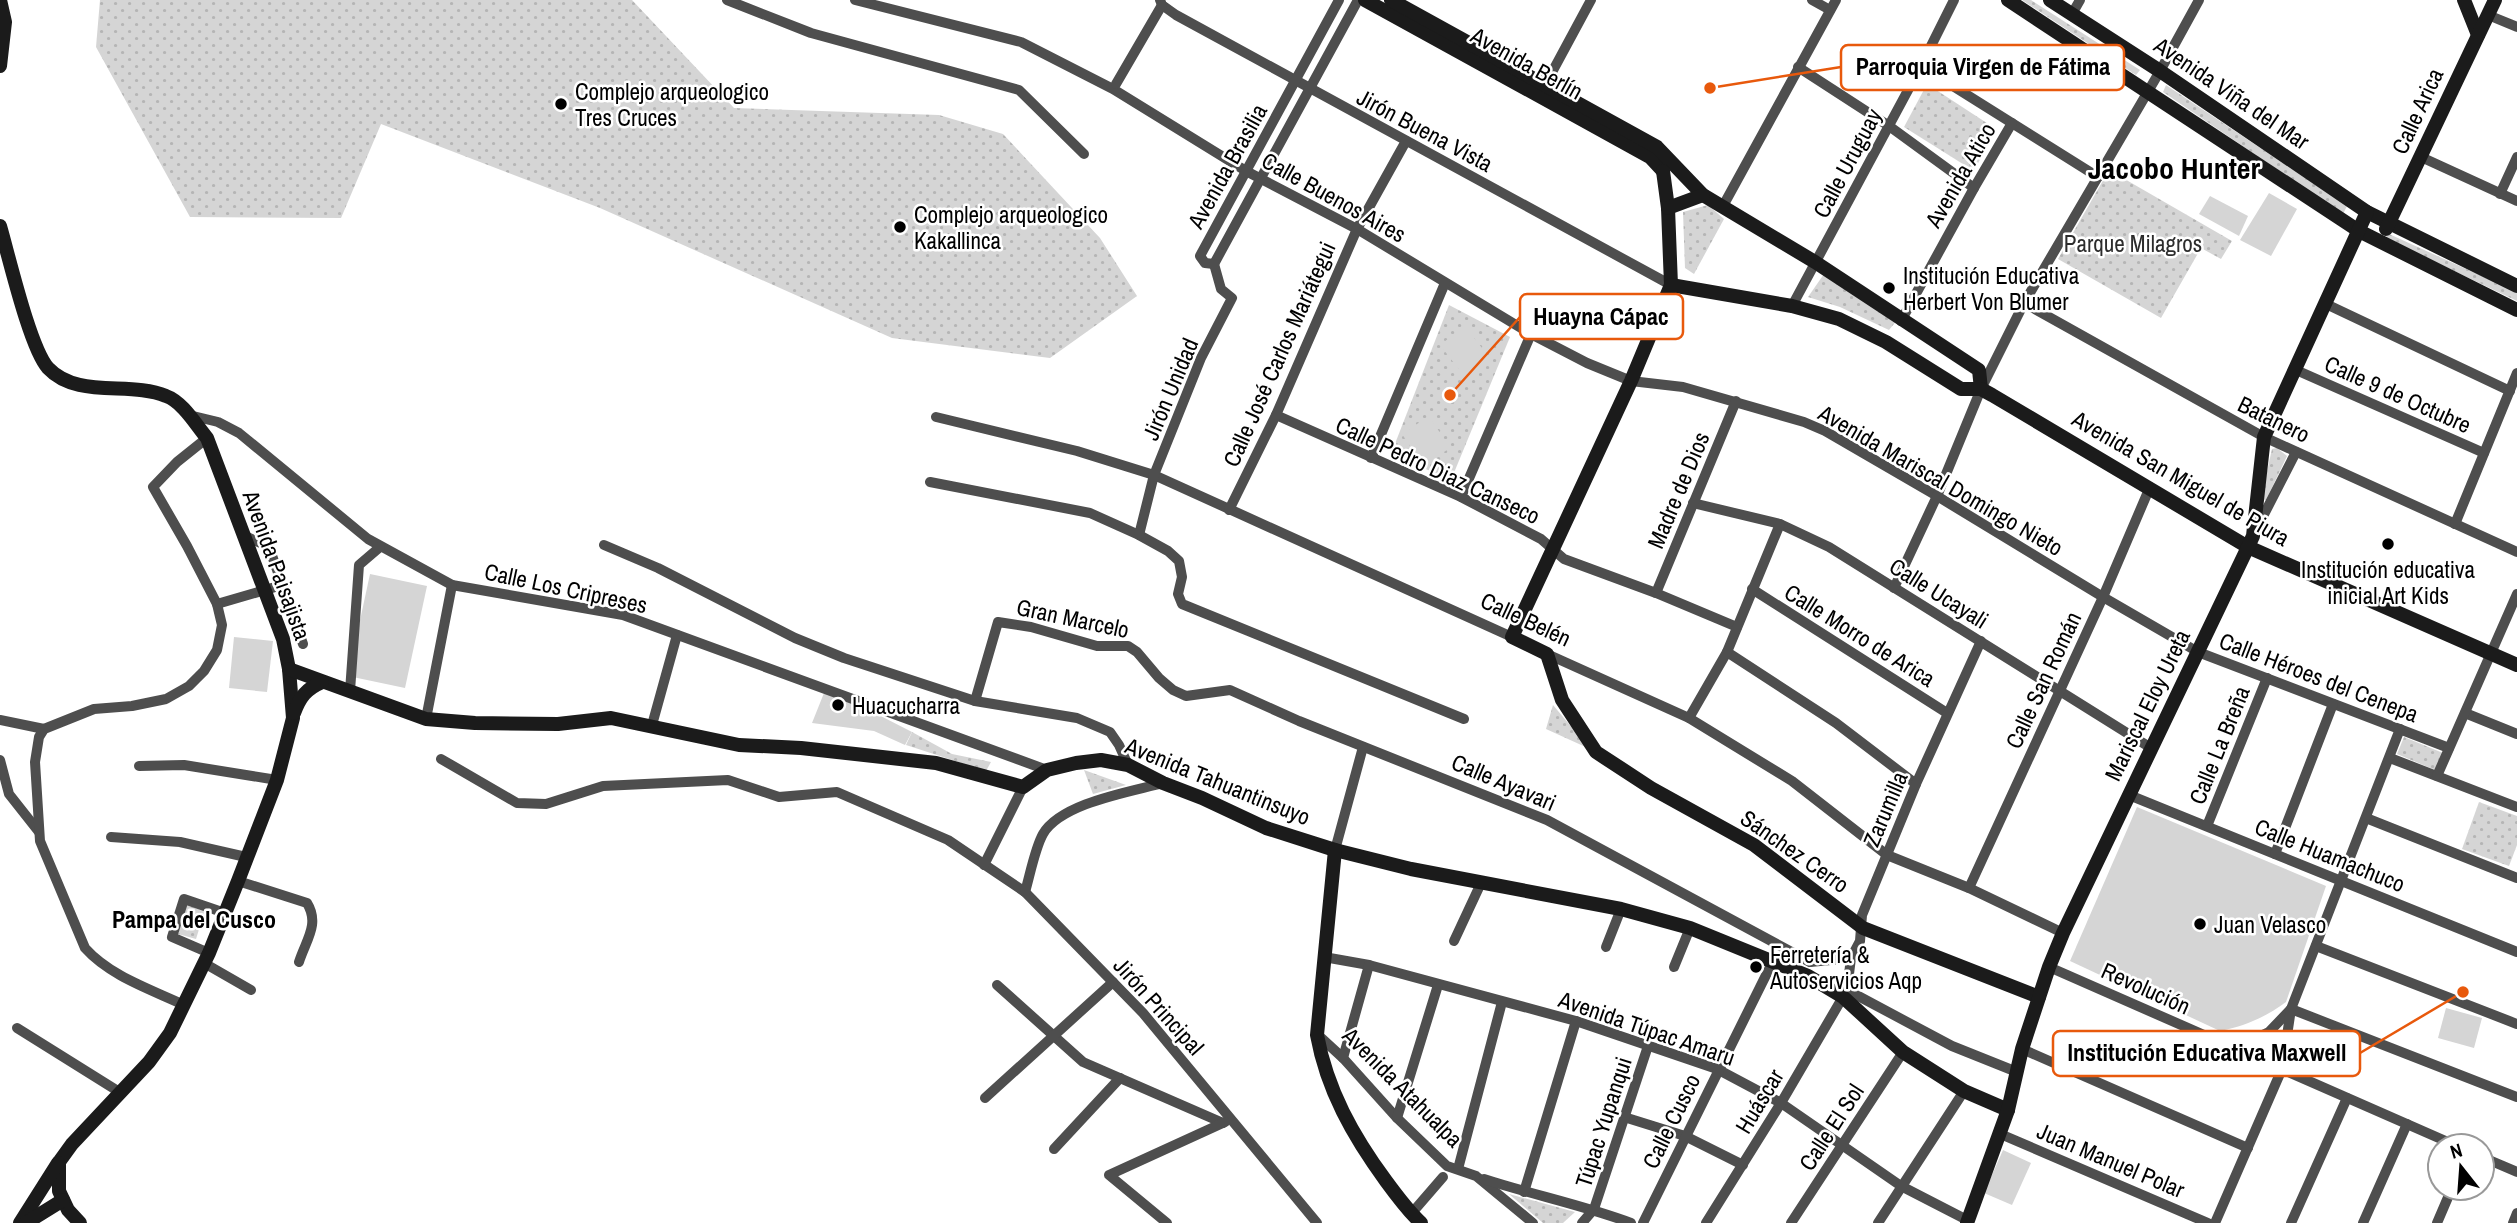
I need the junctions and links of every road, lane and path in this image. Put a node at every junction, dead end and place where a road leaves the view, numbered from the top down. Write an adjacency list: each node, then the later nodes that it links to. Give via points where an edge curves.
1 (0, 0): 21 (street)
2 (727, 0): 36 (street, via 811,33 1019,90)
3 (855, 0): 40 (street, Calle Buenos Aires, via 1021,42 1113,89)
4 (1339, 0): 28 (street, Avenida Brasilia)
5 (1358, 0): 30 (street, Avenida Brasilia)
6 (1365, 0): 31 (street, Avenida Berlín)
7 (1391, 0): 31 (street, Avenida Berlín)
8 (1591, 0): 31 (street)
9 (1812, 0): 18 (street)
10 (1954, 0): 25 (street, Calle Uruguay)
11 (2008, 0): 32 (street, Avenida Viña del Mar)
12 (2050, 0): 19 (street, Avenida Viña del Mar)
13 (2080, 0): 19 (street)
14 (2199, 0): 27 (street)
15 (2464, 0): 23 (street)
16 (2495, 0): 20 (street, Calle Arica)
17 (1161, 2): 28 (street, Jirón Buena Vista, via 1176,15); 29 (street)
18 (1833, 5): 26 (street)
19 (2072, 14): 27 (street, Avenida Viña del Mar)
20 (2488, 15): 22 (street); 23 (street, Calle Arica)
21 (2, 23): 24 (street)
22 (2517, 27)
23 (2478, 35): 37 (street, Calle Arica)
24 (0, 65)
25 (1921, 66): 33 (street); 34 (street, Calle Uruguay)
26 (1798, 67): 34 (street); 47 (street)
27 (2160, 71): 32 (street); 49 (street, Avenida Viña del Mar)
28 (1295, 81): 30 (street, Jirón Buena Vista); 40 (street, Avenida Brasilia)
29 (1116, 84)
30 (1310, 89): 35 (street, Jirón Buena Vista); 42 (street, Avenida Brasilia)
31 (1542, 91): 39 (street, Avenida Berlín, via 1657,148)
32 (2148, 93): 41 (street); 53 (street, Avenida Viña del Mar)
33 (2012, 123): 41 (street); 43 (street, Avenida Atico)
34 (1889, 126): 43 (street); 55 (street, Calle Uruguay)
35 (1406, 141): 52 (street, Calle José Carlos Mariátegui); 58 (street, Jirón Buena Vista)
36 (1084, 154)
37 (2421, 157): 44 (street); 50 (street, Calle Arica)
38 (2517, 158): 44 (street)
39 (1669, 167): 45 (street); 48 (street)
40 (1246, 171): 42 (street, Calle Buenos Aires); 56 (street, Avenida Brasilia, via 1200,256 1205,263)
41 (2098, 177): 60 (street)
42 (1261, 179): 52 (street, Calle Buenos Aires); 56 (street, Avenida Brasilia)
43 (1974, 188): 64 (street, Avenida Atico)
44 (2500, 194): 46 (street)
45 (1703, 195): 47 (street); 48 (street)
46 (2517, 201)
47 (1723, 206): 55 (street)
48 (1668, 208): 58 (street)
49 (2367, 212): 50 (street, Avenida Viña del Mar); 53 (street, Mariscal Eloy Ureta)
50 (2389, 224): 54 (street, Calle Arica); 59 (street, Avenida Viña del Mar)
51 (0, 226): 72 (street, Avenida Paisajista, via 37,351 49,369 68,381 89,386 168,396)
52 (1357, 229): 57 (street, Calle Buenos Aires); 73 (street, Calle José Carlos Mariátegui)
53 (2359, 231): 54 (street, Avenida Viña del Mar); 61 (street, Mariscal Eloy Ureta)
54 (2379, 241): 63 (street, Avenida Viña del Mar)
55 (1815, 262): 62 (street, Calle Uruguay); 64 (street)
56 (1214, 264): 80 (street, Jirón Unidad, via 1221,289 1231,298 1201,358)
57 (1445, 283): 65 (street, Calle Buenos Aires); 79 (street)
58 (1671, 285): 62 (street, Avenida San Miguel de Piura); 68 (street)
59 (2517, 286)
60 (2024, 303): 69 (street); 75 (street, Batanero)
61 (2326, 304): 66 (street, Mariscal Eloy Ureta); 70 (street)
62 (1792, 306): 69 (street, Avenida San Miguel de Piura, via 1839,319 1874,336 1961,389)
63 (2517, 310)
64 (1901, 320): 69 (street, via 1979,370)
65 (1531, 334): 68 (street, Calle Buenos Aires); 84 (street)
66 (2296, 370): 75 (street, Mariscal Eloy Ureta); 78 (street, Calle 9 de Octubre)
67 (2517, 373): 70 (street)
68 (1631, 381): 71 (street, Avenida Mariscal Domingo Nieto, via 1683,387); 94 (street)
69 (1981, 389): 82 (street, Avenida San Miguel de Piura); 83 (street)
70 (2510, 391): 78 (street)
71 (1736, 401): 83 (street, Avenida Mariscal Domingo Nieto, via 1825,431); 85 (street, Madre de Dios)
72 (188, 415): 76 (street, Avenida Paisajista); 93 (street, Calle Los Cripreses, via 239,433)
73 (1276, 415): 79 (street, Calle Pedro Diaz Canseco); 86 (street, Calle José Carlos Mariátegui)
74 (936, 416): 80 (street, Calle Belén)
75 (2264, 437): 77 (street, Batanero); 91 (street, Mariscal Eloy Ureta)
76 (206, 438): 89 (street, Avenida Paisajista); 104 (street, via 153,487)
77 (2296, 452): 87 (street, Batanero); 91 (street)
78 (2484, 453): 87 (street)
79 (1371, 458): 84 (street, Calle Pedro Diaz Canseco)
80 (1154, 475): 86 (street, Calle Belén); 90 (street, Jirón Unidad)
81 (929, 482): 90 (street, via 1090,513)
82 (2150, 488): 91 (street, Avenida San Miguel de Piura); 103 (street, Calle San Román)
83 (1937, 496): 98 (street); 103 (street, Avenida Mariscal Domingo Nieto)
84 (1461, 497): 94 (street, Calle Pedro Diaz Canseco)
85 (1693, 503): 88 (street, Calle Ucayali); 101 (street, Madre de Dios)
86 (1229, 510): 107 (street, Calle Belén)
87 (2455, 523): 95 (street, Batanero)
88 (1780, 524): 98 (street, Calle Ucayali, via 1829,547); 99 (street)
89 (243, 535): 97 (street, via 269,547); 100 (street, Avenida Paisajista)
90 (1139, 535): 128 (street, via 1179,561 1182,604)
91 (2251, 542): 111 (street, Mariscal Eloy Ureta); 112 (street, Avenida San Miguel de Piura)
92 (604, 545): 121 (street, via 795,638)
93 (380, 547): 96 (street, Calle Los Cripreses); 119 (street, via 359,565)
94 (1552, 549): 101 (street, Calle Pedro Diaz Canseco, via 1564,559); 107 (street)
95 (2517, 551)
96 (452, 584): 106 (street, Calle Los Cripreses, via 623,615); 127 (street)
97 (282, 586): 100 (street); 109 (street)
98 (1894, 588): 108 (street, Calle Ucayali)
99 (1752, 589): 105 (street); 123 (street, Calle Morro de Arica)
100 (265, 592): 104 (street); 115 (street, Avenida Paisajista)
101 (1656, 593): 105 (street, Calle Pedro Diaz Canseco)
102 (2517, 594): 112 (street)
103 (2104, 597): 111 (street, Calle Héroes del Cenepa); 120 (street, Calle San Román)
104 (217, 604): 131 (street, via 222,625 217,650 189,686 166,699 94,709)
105 (1737, 627): 110 (street)
106 (677, 635): 130 (street); 142 (street, Calle Los Cripreses)
107 (1512, 636): 113 (street, Calle Belén)
108 (1981, 641): 120 (street, Calle Ucayali); 123 (street, Zarumilla)
109 (303, 645)
110 (1727, 652): 126 (street); 146 (street, via 1836,723)
111 (2198, 652): 116 (street, Calle Héroes del Cenepa); 135 (street, Mariscal Eloy Ureta)
112 (2491, 653): 114 (street, Avenida San Miguel de Piura); 124 (street)
113 (1547, 654): 126 (street, Calle Belén); 168 (street, Sánchez Cerro, via 1562,700 1596,752 1754,845)
114 (2517, 664)
115 (289, 669): 117 (street); 125 (street, Avenida Paisajista)
116 (2266, 678): 122 (street, Calle Héroes del Cenepa); 151 (street, Calle La Breña)
117 (322, 682): 119 (street); 125 (street, via 300,698)
118 (1168, 685): 121 (street, Gran Marcelo, via 1128,646 1097,646 998,622); 134 (street, Calle Ayavari, via 1186,696 1230,691)
119 (350, 691): 127 (street)
120 (2059, 691): 135 (street, Calle Ucayali); 163 (street, Calle San Román)
121 (975, 701): 140 (street, via 1077,718 1110,732)
122 (2333, 704): 132 (street, Calle Héroes del Cenepa); 155 (street)
123 (1947, 713): 146 (street, Zarumilla)
124 (2465, 713): 133 (street); 136 (street)
125 (293, 718): 144 (street, Avenida Paisajista)
126 (1689, 718): 156 (street, Calle Belén, via 1792,782)
127 (426, 719): 130 (street, via 558,724 611,718)
128 (1464, 719)
129 (0, 720): 131 (street)
130 (652, 725): 147 (street, via 739,745 936,763)
131 (44, 729): 152 (street, via 35,762)
132 (2400, 729): 136 (street, Calle Héroes del Cenepa); 137 (street)
133 (2517, 734)
134 (1363, 747): 154 (street); 182 (street, Calle Ayavari, via 1547,820)
135 (2151, 748): 148 (street, Mariscal Eloy Ureta)
136 (2449, 748): 143 (street)
137 (2390, 758): 143 (street); 150 (street)
138 (442, 759): 158 (street, Jirón Principal, via 517,803 547,804 603,786 728,780 779,797 837,792 948,840)
139 (0, 760): 152 (street, via 9,794)
140 (1128, 765): 142 (street, Avenida Tahuantinsuyo, via 1101,760); 145 (street, Avenida Tahuantinsuyo)
141 (139, 766): 144 (street, via 184,765)
142 (1046, 770): 147 (street, Avenida Tahuantinsuyo)
143 (2437, 776): 149 (street)
144 (277, 780): 157 (street, Avenida Paisajista)
145 (1163, 783): 154 (street, Avenida Tahuantinsuyo, via 1266,828); 164 (street, via 1064,814 1043,833)
146 (1916, 784): 156 (street, Zarumilla)
147 (1023, 788): 158 (street)
148 (2129, 795): 151 (street, Calle Huamachuco); 169 (street, Mariscal Eloy Ureta)
149 (2517, 807)
150 (2367, 818): 159 (street); 162 (street)
151 (2207, 826): 155 (street, Calle Huamachuco)
152 (39, 833): 190 (street, via 85,947 95,959)
153 (111, 836): 157 (street, via 180,842)
154 (1335, 850): 161 (street, Avenida Tahuantinsuyo); 174 (street, Avenida Atahualpa)
155 (2275, 854): 162 (street, Calle Huamachuco)
156 (1887, 855): 163 (street, Calle Belén); 168 (street, Zarumilla, via 1862,915)
157 (246, 857): 160 (street, Avenida Paisajista)
158 (984, 865): 164 (street, Jirón Principal)
159 (2517, 878)
160 (238, 881): 166 (street, Avenida Paisajista); 178 (street, via 307,903 314,914 313,928)
161 (1482, 881): 165 (street, Avenida Tahuantinsuyo); 170 (street)
162 (2342, 881): 171 (street); 173 (street, Calle Huamachuco)
163 (1969, 888): 169 (street, Calle Belén)
164 (1025, 892): 183 (street, Jirón Principal)
165 (1621, 909): 167 (street, Avenida Tahuantinsuyo); 172 (street)
166 (225, 913): 175 (street, Avenida Paisajista); 175 (street, via 184,899 172,937)
167 (1690, 928): 177 (street, Avenida Tahuantinsuyo); 180 (street)
168 (1863, 928): 176 (street, Zarumilla); 188 (street, Sánchez Cerro)
169 (2063, 933): 181 (street, Mariscal Eloy Ureta)
170 (1454, 942)
171 (2316, 946): 191 (street); 193 (street)
172 (1606, 947)
173 (2517, 952)
174 (1324, 957): 179 (street, Avenida Túpac Amaru); 196 (street, Avenida Atahualpa)
175 (207, 958): 186 (street); 190 (street, Avenida Paisajista)
176 (1851, 958): 182 (street); 187 (street, Zarumilla)
177 (1773, 961): 182 (street, Avenida Tahuantinsuyo); 202 (street, Calle Cusco)
178 (299, 962)
179 (1369, 965): 185 (street, Avenida Túpac Amaru); 201 (street)
180 (1675, 967)
181 (2049, 967): 188 (street, Mariscal Eloy Ureta); 198 (street, Revolución)
182 (1809, 969): 187 (street, Avenida Tahuantinsuyo)
183 (1113, 982): 195 (street); 215 (street, Jirón Principal, via 1143,1013)
184 (997, 985): 195 (street)
185 (1437, 985): 189 (street, Avenida Túpac Amaru); 214 (street)
186 (251, 990)
187 (1845, 993): 200 (street, Avenida Tahuantinsuyo); 204 (street, via 1952,1046); 211 (street, Huáscar)
188 (2039, 997): 199 (street, Mariscal Eloy Ureta)
189 (1502, 1002): 192 (street, Avenida Túpac Amaru); 226 (street)
190 (184, 1004): 207 (street, Avenida Paisajista, via 160,1047)
191 (2291, 1009): 198 (street, via 2269,1032); 203 (street); 208 (street)
192 (1576, 1021): 197 (street, Avenida Túpac Amaru); 231 (street)
193 (2517, 1024)
194 (18, 1028): 207 (street)
195 (1053, 1035): 205 (street, via 1083,1062); 209 (street)
196 (1317, 1035): 201 (street, Avenida Atahualpa); 236 (street, Avenida Atahualpa, via 1336,1100 1362,1149)
197 (1648, 1046): 202 (street, Avenida Túpac Amaru); 213 (street, Túpac Yupanqui)
198 (2235, 1048): 203 (street, Revolución)
199 (2022, 1049): 204 (street, Mariscal Eloy Ureta); 221 (street)
200 (1903, 1052): 206 (street, Avenida Tahuantinsuyo); 220 (street, Calle El Sol)
201 (1343, 1058): 214 (street, Avenida Atahualpa)
202 (1717, 1069): 211 (street, Avenida Túpac Amaru); 219 (street, Calle Cusco)
203 (2282, 1069): 210 (street, Revolución); 221 (street)
204 (2017, 1072): 212 (street, Mariscal Eloy Ureta)
205 (1120, 1078): 215 (street); 222 (street)
206 (1964, 1091): 212 (street, Avenida Tahuantinsuyo); 230 (street)
207 (121, 1093): 223 (street, Avenida Paisajista)
208 (2517, 1097)
209 (985, 1098)
210 (2347, 1098): 216 (street, Revolución); 252 (street)
211 (1781, 1103): 220 (street, Avenida Túpac Amaru); 225 (street, Huáscar)
212 (2008, 1110): 217 (street, Mariscal Eloy Ureta)
213 (1625, 1117): 219 (street); 234 (street, Túpac Yupanqui)
214 (1397, 1118): 226 (street, Avenida Atahualpa, via 1447,1166)
215 (1227, 1121): 241 (street, via 1109,1175); 242 (street, Jirón Principal)
216 (2407, 1125): 218 (street, Revolución); 253 (street)
217 (1998, 1133): 237 (street, Mariscal Eloy Ureta); 250 (street, Juan Manuel Polar)
218 (2426, 1133)
219 (1685, 1136): 225 (street); 246 (street, Calle Cusco)
220 (1843, 1146): 230 (street, Avenida Túpac Amaru); 248 (street, Calle El Sol)
221 (2248, 1148): 251 (street)
222 (1054, 1149)
223 (59, 1162): 232 (street); 238 (street, Avenida Paisajista)
224 (2496, 1163): 227 (street)
225 (1743, 1165): 247 (street, Huáscar)
226 (1458, 1169): 228 (street, Avenida Atahualpa)
227 (2517, 1172)
228 (1476, 1176): 231 (street); 243 (street)
229 (1443, 1177): 236 (street)
230 (1901, 1185): 237 (street, Avenida Túpac Amaru); 249 (street)
231 (1524, 1192): 234 (street)
232 (62, 1200): 239 (street); 240 (street)
233 (2446, 1202): 254 (street)
234 (1594, 1209): 244 (street); 245 (street)
235 (2517, 1213): 255 (street)
236 (1416, 1218)
237 (1968, 1222)
238 (20, 1223)
239 (26, 1223)
240 (79, 1223)
241 (1167, 1223)
242 (1317, 1223)
243 (1533, 1223)
244 (1582, 1223)
245 (1631, 1223)
246 (1643, 1223)
247 (1706, 1223)
248 (1791, 1223)
249 (1878, 1223)
250 (2208, 1223)
251 (2215, 1223)
252 (2291, 1223)
253 (2363, 1223)
254 (2437, 1223)
255 (2513, 1223)

